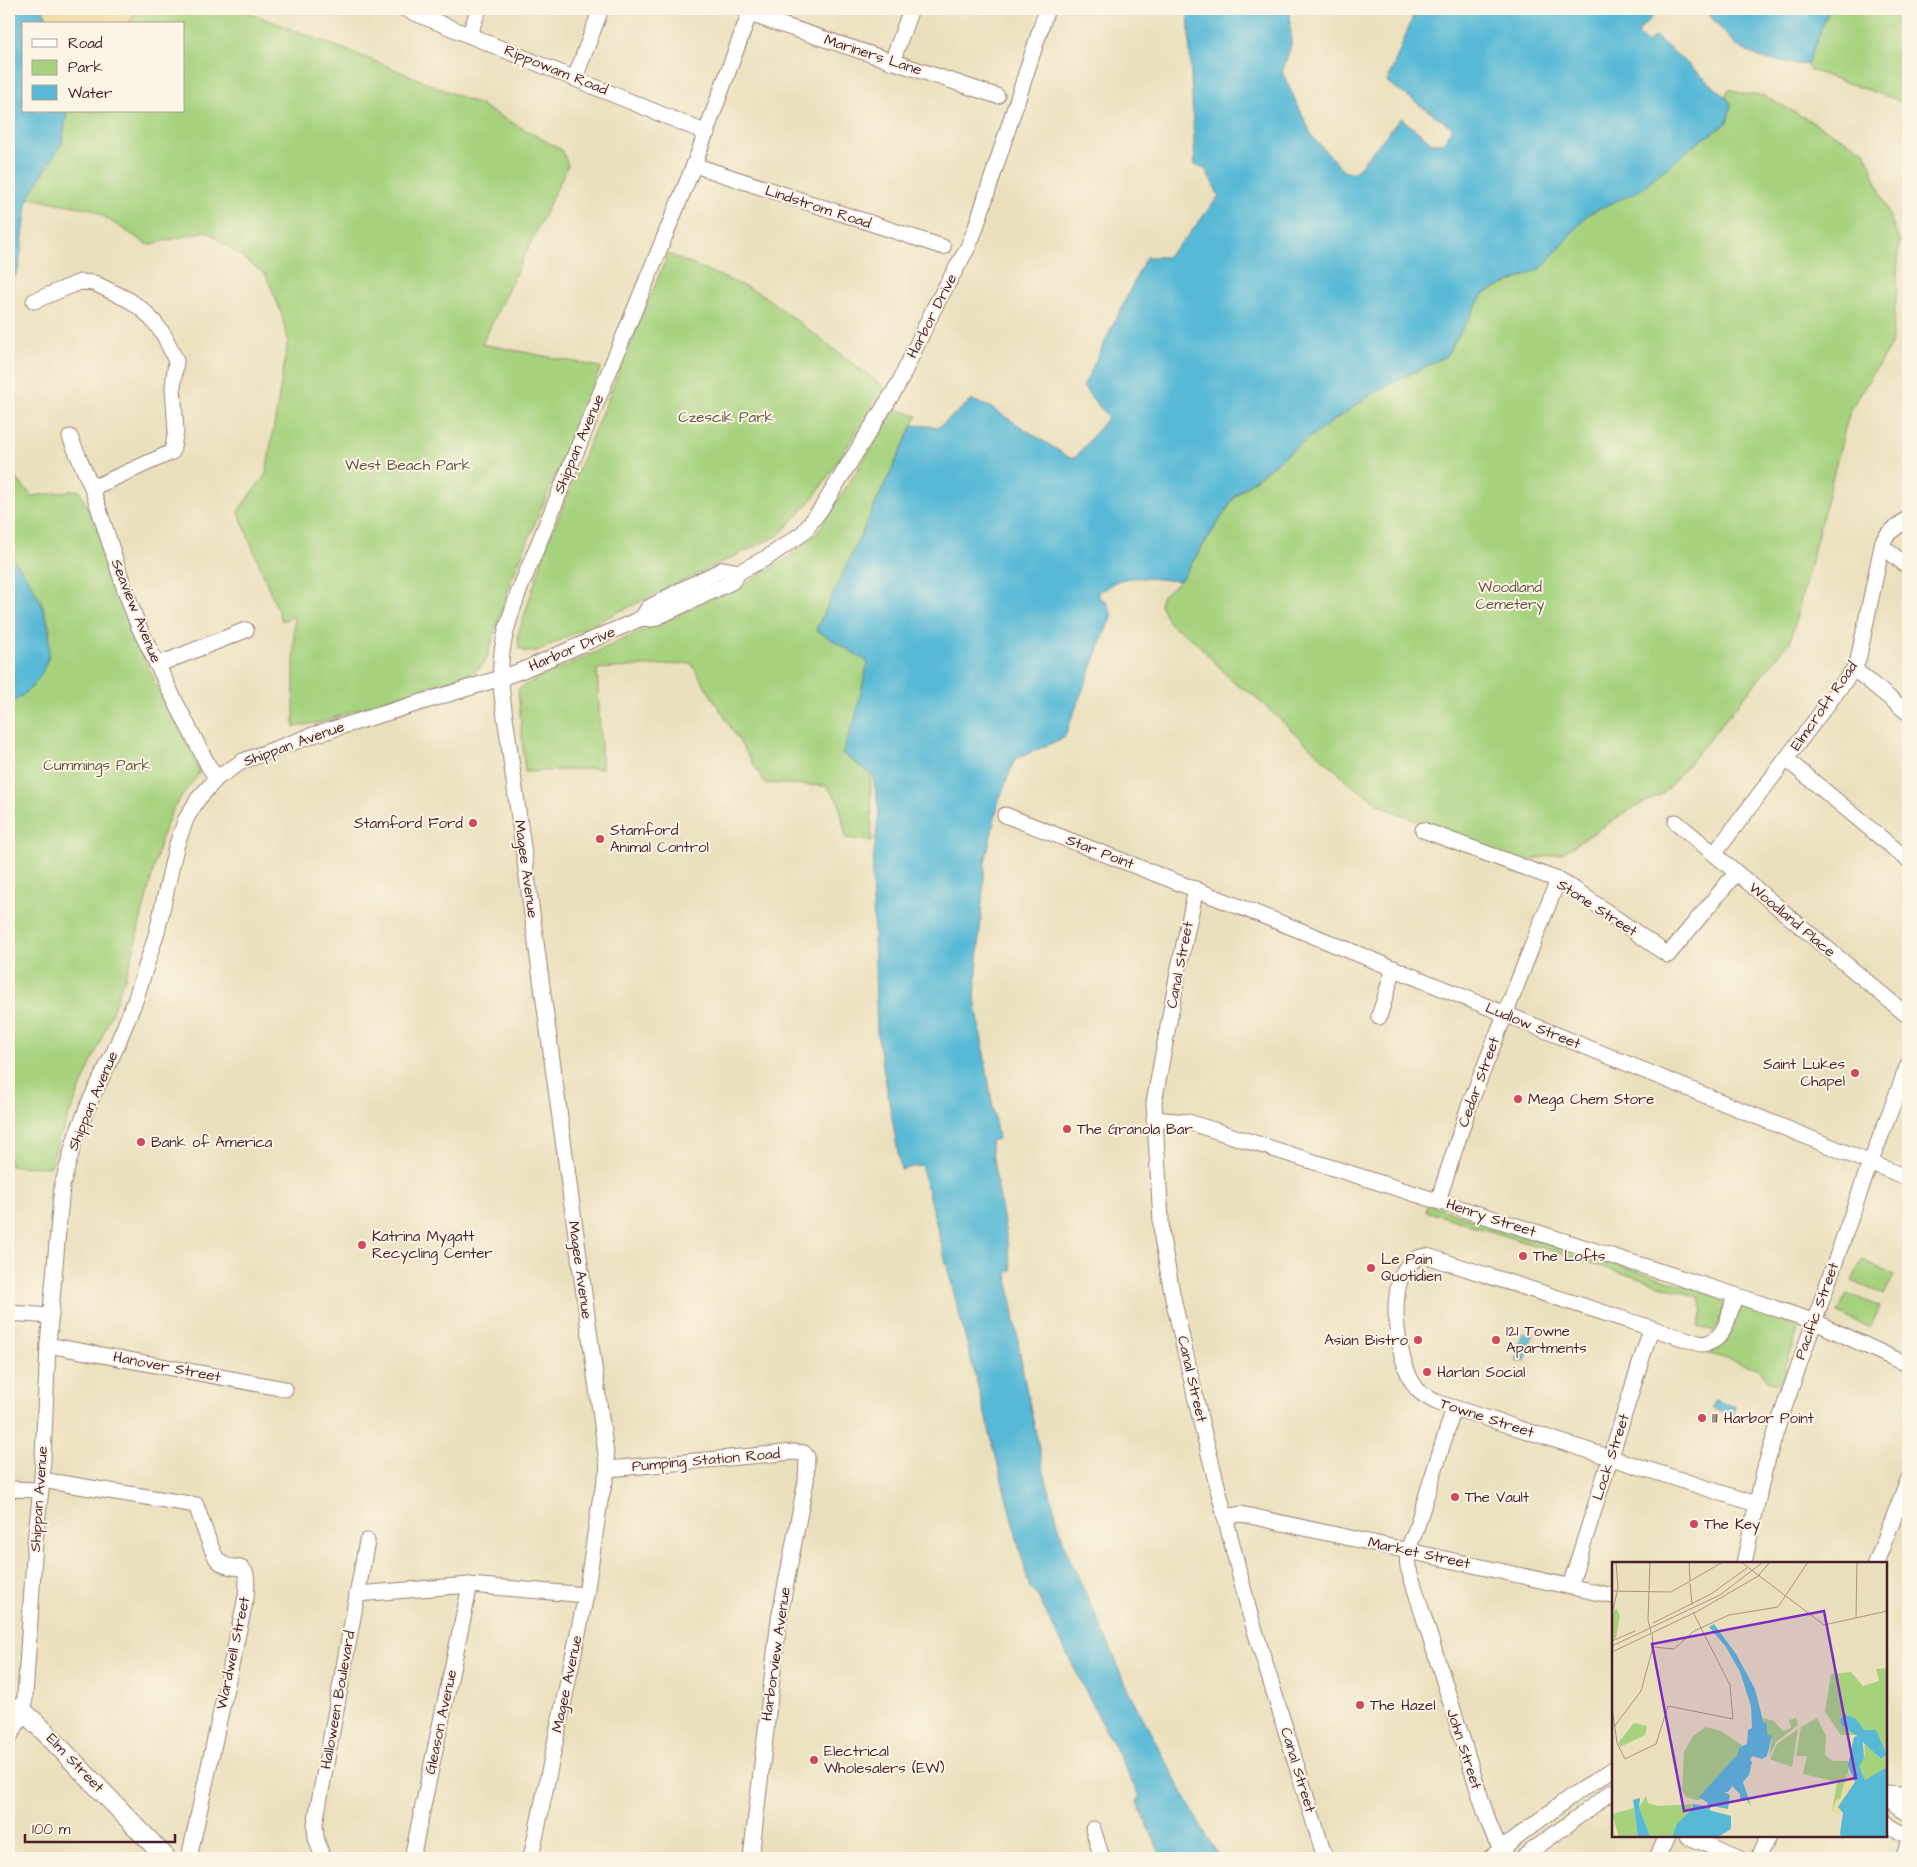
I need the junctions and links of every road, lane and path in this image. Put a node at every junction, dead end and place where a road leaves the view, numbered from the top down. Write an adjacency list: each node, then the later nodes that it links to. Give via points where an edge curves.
1 (404, 9): 7 (street, Rippowam Road)
2 (479, 9): 7 (street)
3 (600, 9): 9 (street)
4 (911, 9): 8 (street)
5 (1048, 9): 23 (street, Harbor Drive, via 975,230 962,258 940,296 899,384 803,533 739,572 732,582 697,599 653,619 642,618)
6 (750, 11): 8 (street, Mariners Lane); 11 (street, Shippan Avenue)
7 (469, 35): 9 (street, Rippowam Road)
8 (892, 62): 10 (street, Mariners Lane)
9 (576, 78): 11 (street, Rippowam Road)
10 (997, 96)
11 (707, 133): 12 (street, Shippan Avenue)
12 (694, 165): 13 (street, Lindstrom Road); 23 (street, Shippan Avenue, via 519,591 501,653)
13 (943, 247)
14 (34, 301): 16 (street, via 80,282 94,283 144,311 174,353 176,430 172,452)
15 (70, 437): 16 (street, Seaview Avenue)
16 (92, 488): 21 (street, Seaview Avenue, via 125,590)
17 (1908, 518): 18 (street, Elmcroft Road, via 1888,534)
18 (1882, 546): 19 (street); 22 (street, Elmcroft Road)
19 (1908, 567)
20 (246, 630): 21 (street)
21 (157, 665): 26 (street, Seaview Avenue)
22 (1854, 669): 24 (street); 25 (street, Elmcroft Road)
23 (501, 678): 26 (street, Shippan Avenue, via 282,745 243,761); 55 (street, Magee Avenue)
24 (1908, 713)
25 (1786, 759): 30 (street, Elmcroft Road); 31 (street)
26 (217, 778): 46 (street, Shippan Avenue, via 192,808 180,831 157,932 135,1001 90,1101 67,1165 59,1205)
27 (1005, 815): 34 (street, Star Point)
28 (1676, 822): 30 (street, Woodland Place)
29 (1423, 830): 33 (street, Stone Street)
30 (1715, 853): 32 (street, Woodland Place)
31 (1908, 860)
32 (1736, 873): 33 (street, Stone Street, via 1668,955); 37 (street, Woodland Place)
33 (1558, 880): 36 (street, Cedar Street)
34 (1196, 889): 35 (street, Ludlow Street); 40 (street, Canal Street, via 1155,1097)
35 (1394, 968): 36 (street, Ludlow Street); 38 (street)
36 (1504, 1014): 41 (street, Ludlow Street); 43 (street, Cedar Street)
37 (1908, 1016)
38 (1379, 1017)
39 (1908, 1065): 41 (street, Pacific Street)
40 (1154, 1119): 43 (street, Henry Street, via 1188,1122); 60 (street, Canal Street, via 1162,1238)
41 (1871, 1163): 42 (street, Ludlow Street); 47 (street, Pacific Street)
42 (1908, 1178)
43 (1438, 1201): 44 (street, Henry Street)
44 (1735, 1295): 47 (street, Henry Street); 48 (street, Towne Street, via 1722,1335 1708,1344 1693,1343)
45 (9, 1313): 46 (street)
46 (51, 1316): 49 (street, Shippan Avenue)
47 (1813, 1321): 50 (street, Henry Street); 59 (street, Pacific Street, via 1776,1431)
48 (1652, 1329): 52 (street, Towne Street, via 1427,1256 1418,1257 1405,1270 1395,1300 1395,1321 1407,1369 1417,1390); 54 (street, Lock Street)
49 (48, 1345): 51 (street, Hanover Street); 57 (street, Shippan Avenue)
50 (1908, 1364)
51 (285, 1389)
52 (1454, 1408): 54 (street, Towne Street); 62 (street)
53 (804, 1452): 55 (street, Pumping Station Road); 91 (street, Harborview Avenue, via 807,1458 806,1482 779,1619)
54 (1610, 1458): 59 (street, Towne Street); 66 (street, Lock Street)
55 (608, 1470): 68 (street, Magee Avenue, via 600,1501)
56 (1908, 1480): 64 (street)
57 (41, 1485): 58 (street, Wardwell Street); 70 (street, Shippan Avenue); 87 (street, Wardwell Street, via 196,1505 217,1558 225,1565 239,1567 246,1572 246,1597)
58 (9, 1489)
59 (1756, 1504): 63 (street, Pacific Street)
60 (1225, 1517): 62 (street, Market Street, via 1241,1514); 93 (street, Canal Street, via 1251,1620)
61 (367, 1541): 67 (street, Halloween Boulevard)
62 (1407, 1550): 66 (street, Market Street); 85 (street, John Street, via 1409,1574)
63 (1744, 1562)
64 (1876, 1562)
65 (470, 1585): 67 (street); 68 (street); 89 (street, Gleason Avenue)
66 (1570, 1586): 69 (street, Market Street)
67 (357, 1594): 88 (street, Halloween Boulevard, via 315,1824)
68 (586, 1595): 90 (street, Magee Avenue)
69 (1612, 1596)
70 (17, 1709): 71 (street, Shippan Avenue); 86 (main road, Elm Street)
71 (9, 1738)
72 (1612, 1770): 85 (street, via 1570,1797)
73 (1612, 1792): 94 (street)
74 (1908, 1793): 75 (street)
75 (1887, 1796)
76 (1887, 1797): 77 (street)
77 (1908, 1813)
78 (1887, 1824): 83 (street)
79 (1093, 1829): 92 (street)
80 (1667, 1837): 95 (street)
81 (1689, 1837): 96 (street)
82 (1768, 1837): 97 (street)
83 (1908, 1837)
84 (1908, 1843): 98 (street)
85 (1500, 1855)
86 (166, 1858)
87 (189, 1858)
88 (323, 1858)
89 (412, 1858)
90 (530, 1858)
91 (750, 1858)
92 (1102, 1858)
93 (1326, 1858)
94 (1522, 1858)
95 (1657, 1858)
96 (1739, 1858)
97 (1758, 1858)
98 (1904, 1858)

